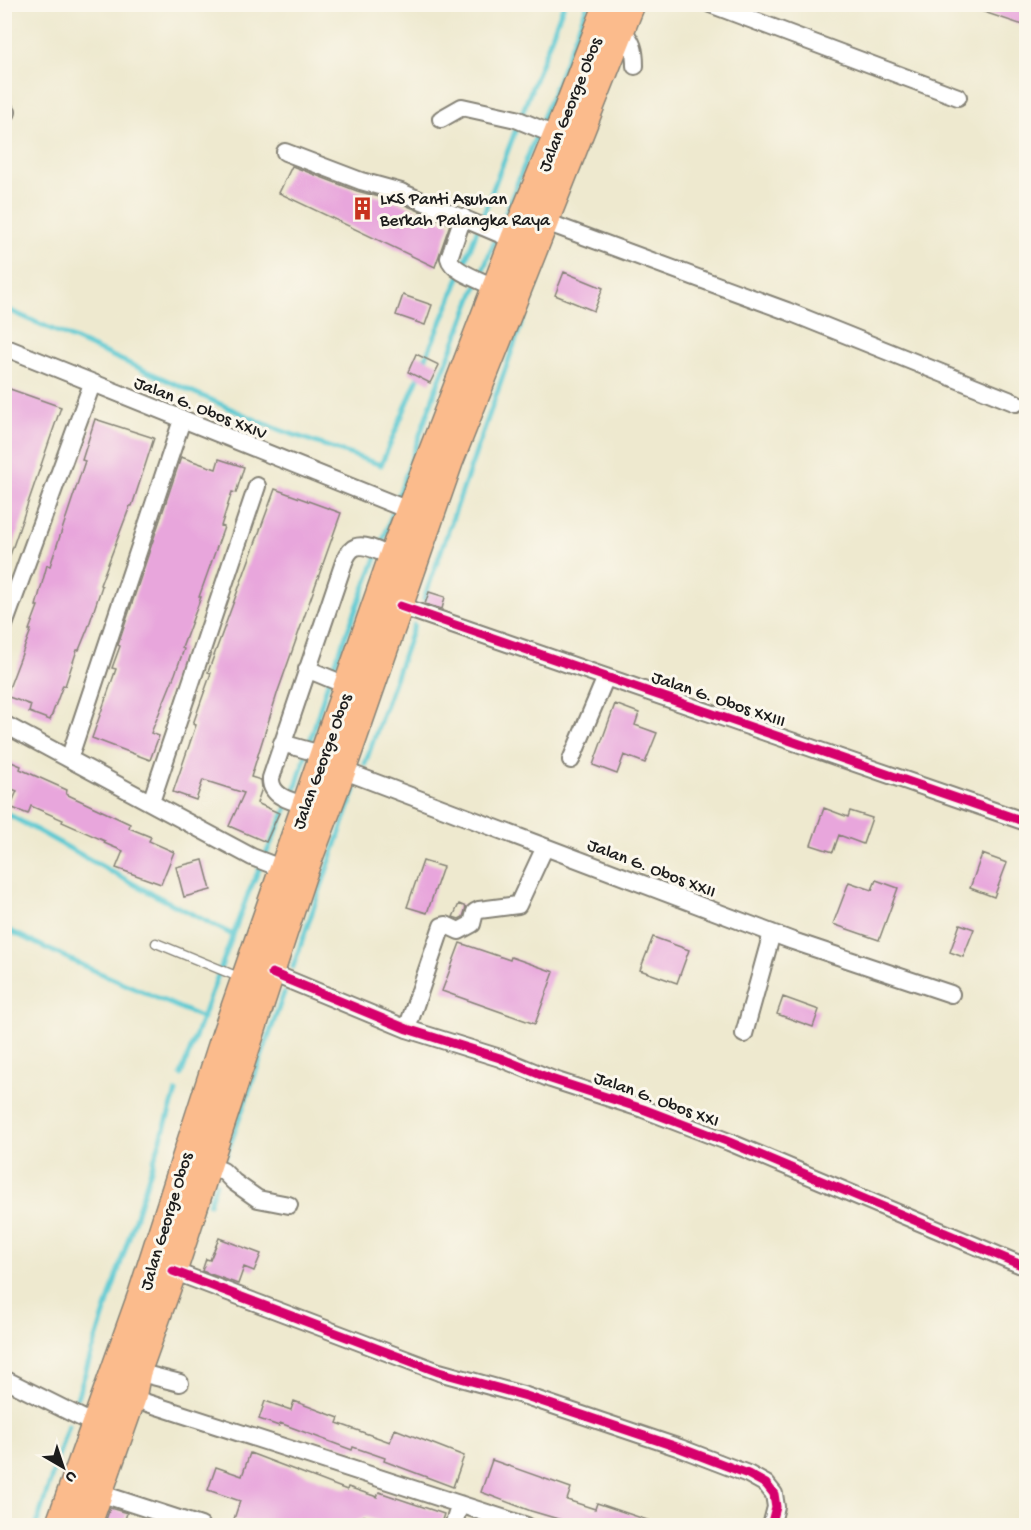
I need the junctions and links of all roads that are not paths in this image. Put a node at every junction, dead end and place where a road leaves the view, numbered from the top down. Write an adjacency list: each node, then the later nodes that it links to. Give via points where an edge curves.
1 (608, 4): 8 (main road, Jalan George Obos)
2 (631, 4): 4 (main road, Jalan George Obos)
3 (710, 4): 6 (street)
4 (621, 29): 5 (street, via 633,44); 11 (main road, Jalan George Obos)
5 (635, 66)
6 (958, 96)
7 (441, 119): 8 (street, via 462,107 516,119)
8 (545, 131): 12 (main road, Jalan George Obos)
9 (285, 152): 10 (street)
10 (463, 217): 12 (street); 13 (street, via 448,258 452,266)
11 (546, 222): 16 (street, via 787,311); 19 (main road, Jalan George Obos, via 449,462)
12 (503, 235): 13 (main road, Jalan George Obos)
13 (484, 282): 19 (main road, Jalan George Obos)
14 (5, 349): 15 (street, Jalan G. Obos XXIV)
15 (92, 384): 17 (street, Jalan G. Obos XXIV); 22 (street)
16 (1016, 403)
17 (182, 420): 19 (street, Jalan G. Obos XXIV); 28 (street)
18 (257, 486): 30 (street)
19 (414, 513): 20 (main road, Jalan George Obos); 21 (main road, Jalan George Obos)
20 (383, 553): 23 (street, via 355,547 347,557); 25 (main road, Jalan George Obos)
21 (400, 606): 24 (street, Jalan G. Obos XXIII); 27 (main road, Jalan George Obos, via 364,704)
22 (4, 625)
23 (307, 669): 25 (street); 27 (street)
24 (606, 676): 29 (street); 32 (street, Jalan G. Obos XXIII)
25 (335, 681): 27 (main road, Jalan George Obos)
26 (4, 724): 28 (street)
27 (311, 754): 31 (main road, Jalan George Obos); 31 (street, via 271,784 274,792); 33 (street, Jalan G. Obos XXII); 34 (main road, Jalan George Obos)
28 (69, 759): 30 (street)
29 (572, 760)
30 (151, 802): 34 (street, via 252,857)
31 (294, 802): 34 (main road, Jalan George Obos)
32 (1026, 822)
33 (545, 847): 35 (street, Jalan G. Obos XXII); 40 (street, via 518,905 479,910 472,924 459,931 442,926)
34 (285, 870): 37 (main road, Jalan George Obos); 38 (main road, Jalan George Obos, via 270,909)
35 (772, 933): 39 (street, Jalan G. Obos XXII); 41 (street)
36 (156, 943): 38 (lane)
37 (272, 973): 40 (street, Jalan G. Obos XXI); 42 (main road, Jalan George Obos)
38 (235, 975): 49 (main road, Jalan George Obos, via 142,1294)
39 (951, 994)
40 (407, 1029): 44 (street, Jalan G. Obos XXI, via 500,1058 729,1142)
41 (744, 1034)
42 (208, 1165): 43 (street, via 223,1171 258,1199); 45 (main road, Jalan George Obos)
43 (289, 1206)
44 (1026, 1267)
45 (173, 1271): 48 (main road, Jalan George Obos); 58 (street, via 439,1372 526,1396 748,1474 766,1484 774,1494 777,1507)
46 (4, 1379): 49 (street)
47 (180, 1383): 48 (street)
48 (135, 1385): 50 (main road, Jalan George Obos); 51 (street)
49 (94, 1424): 53 (main road, Jalan George Obos)
50 (99, 1493): 52 (street); 54 (main road, Jalan George Obos)
51 (460, 1504): 56 (street); 57 (street)
52 (175, 1522): 55 (street)
53 (58, 1526)
54 (87, 1526)
55 (201, 1526)
56 (453, 1526)
57 (527, 1526)
58 (771, 1526)

